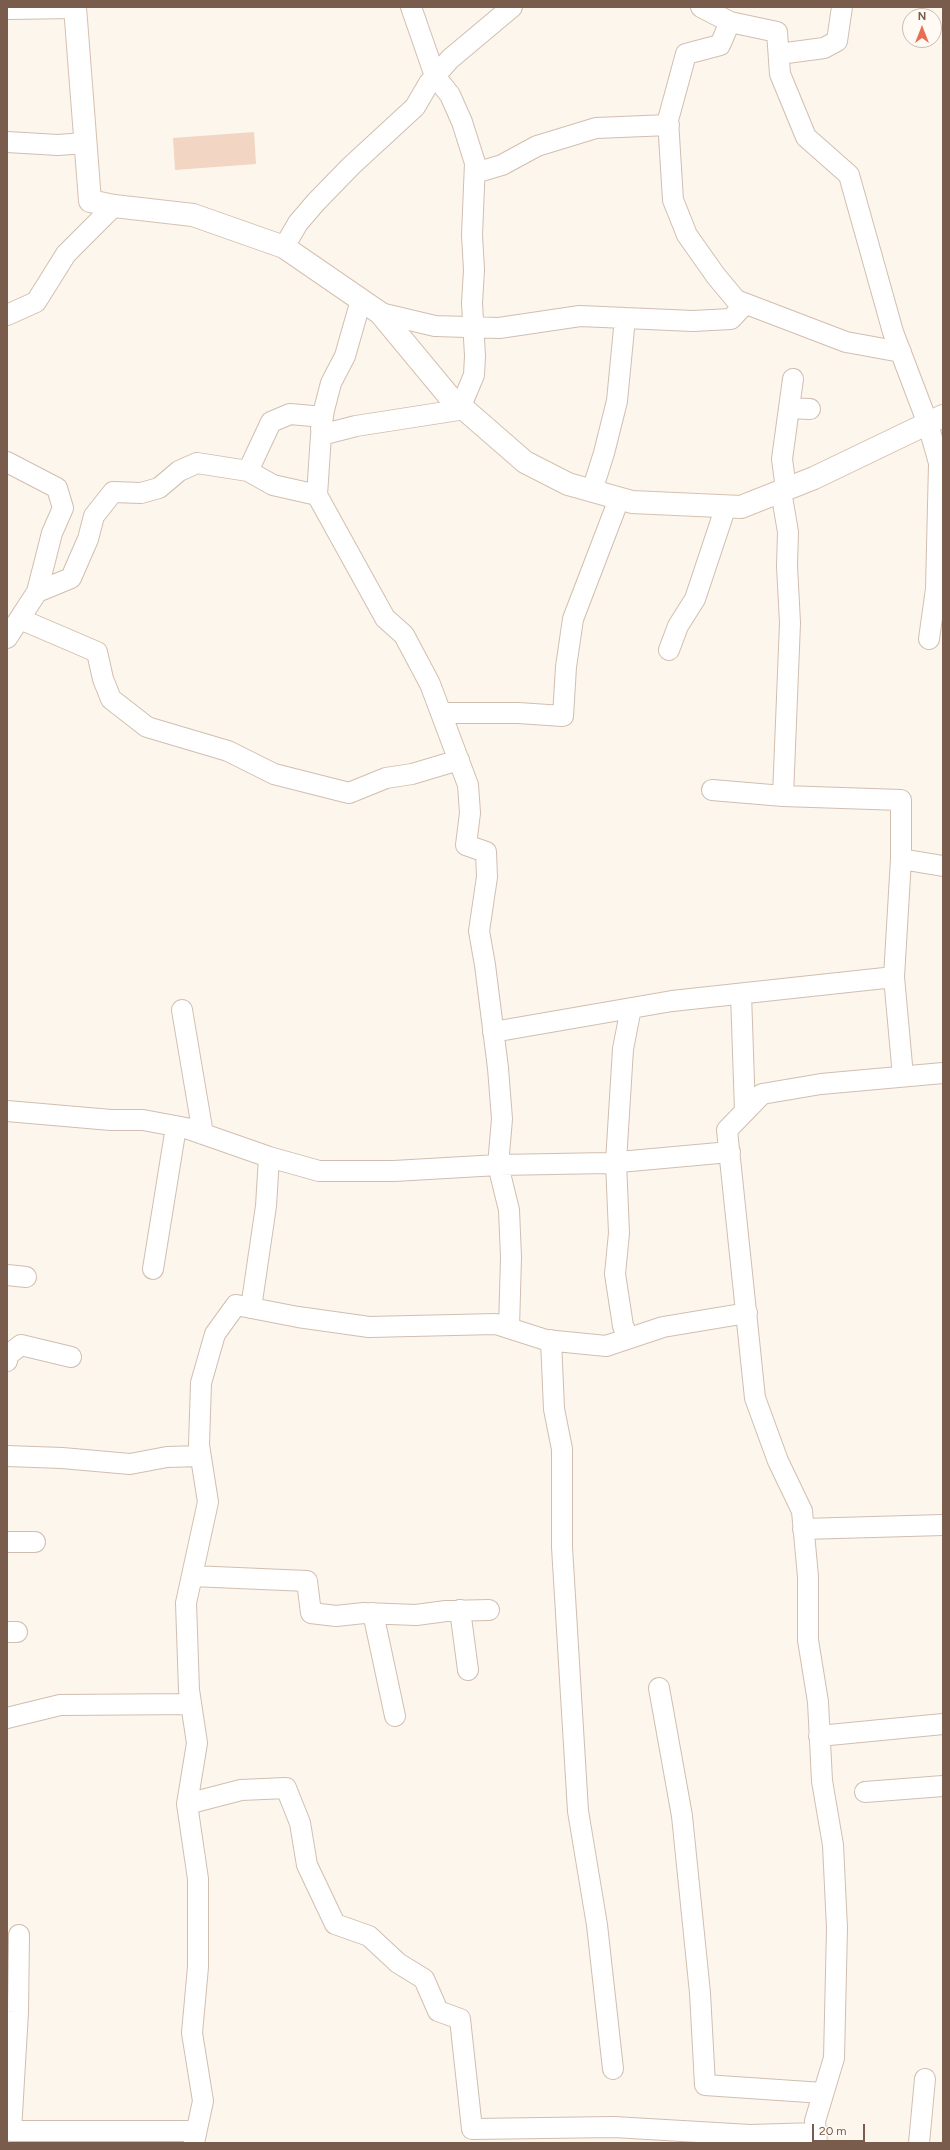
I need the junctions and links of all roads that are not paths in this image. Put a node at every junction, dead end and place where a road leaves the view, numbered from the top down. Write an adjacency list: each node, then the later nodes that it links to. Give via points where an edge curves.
1 (411, 7): 9 (street)
2 (512, 7): 9 (street, via 450,59)
3 (702, 7): 7 (street)
4 (842, 7): 8 (street, via 837,41 824,48)
5 (75, 8): 6 (street); 12 (street)
6 (7, 9)
7 (730, 22): 8 (street, via 777,32); 10 (street, via 720,45 686,54)
8 (779, 54): 22 (street, via 780,74 806,137 849,176)
9 (435, 76): 13 (street, via 450,95 462,122 475,163); 15 (street, via 415,107 316,202 298,223)
10 (669, 125): 13 (street, via 596,128 537,146 502,165); 17 (street, via 673,200 687,235 736,300)
11 (7, 142): 12 (street, via 58,145)
12 (85, 143): 14 (street, via 90,201)
13 (475, 172): 21 (street)
14 (114, 206): 15 (street, via 193,214); 19 (street, via 66,254 36,302)
15 (284, 247): 16 (street)
16 (362, 300): 18 (street); 28 (street, via 345,356 331,383)
17 (745, 304): 20 (street, via 731,319 693,322); 22 (street, via 846,342)
18 (380, 313): 21 (street, via 435,326); 24 (street, via 448,395)
19 (7, 315)
20 (625, 318): 21 (street, via 580,316 499,328); 32 (street, via 617,401)
21 (472, 327): 24 (street, via 474,375)
22 (901, 352): 27 (street)
23 (793, 379): 25 (street)
24 (463, 408): 28 (street, via 356,426); 32 (street, via 525,462 568,484)
25 (789, 408): 26 (street); 31 (street, via 782,459)
26 (810, 409)
27 (936, 420): 31 (street); 36 (street)
28 (322, 426): 30 (street, via 290,414 271,422); 33 (street)
29 (7, 462): 37 (street, via 57,488 63,508 52,533)
30 (248, 471): 33 (street, via 273,485); 37 (street, via 197,463 179,471 159,488 141,493 113,492 94,516 88,539 71,578)
31 (784, 490): 35 (street, via 741,507); 45 (street, via 788,532 790,623)
32 (592, 491): 34 (street)
33 (317, 494): 42 (street, via 385,618 404,635)
34 (618, 499): 35 (street, via 632,502); 42 (street, via 573,619 566,667 563,716)
35 (726, 506): 41 (street, via 695,599 678,626)
36 (940, 564): 40 (street)
37 (37, 592): 38 (street)
38 (20, 618): 39 (street); 43 (street, via 97,652 111,699 147,727 228,751 274,774 349,793 386,778 412,774)
39 (7, 638)
40 (929, 638)
41 (669, 650)
42 (442, 713): 43 (street)
43 (459, 760): 52 (street, via 468,785 470,813 466,845 486,852 487,876 479,931)
44 (712, 790): 45 (street)
45 (782, 796): 46 (street, via 901,800)
46 (901, 859): 47 (street); 48 (street)
47 (943, 866)
48 (894, 977): 49 (street); 54 (street)
49 (741, 994): 50 (street); 56 (street)
50 (631, 1008): 52 (street); 61 (street, via 622,1049)
51 (182, 1010): 58 (street)
52 (493, 1032): 62 (street, via 502,1119)
53 (943, 1073): 54 (street)
54 (903, 1076): 56 (street, via 820,1084 762,1094)
55 (7, 1111): 57 (street, via 111,1120 144,1120)
56 (745, 1111): 59 (street, via 727,1130)
57 (176, 1127): 58 (street); 63 (street)
58 (202, 1134): 60 (street)
59 (730, 1152): 61 (street); 65 (street)
60 (269, 1157): 62 (street, via 318,1171 394,1171); 64 (street, via 266,1206)
61 (616, 1162): 62 (street); 67 (street, via 619,1233 615,1274 623,1326)
62 (498, 1165): 66 (street, via 509,1210)
63 (153, 1269)
64 (251, 1308): 66 (street, via 369,1327 496,1324); 72 (street, via 236,1305 215,1334 201,1383)
65 (747, 1313): 67 (street, via 663,1327); 74 (street, via 755,1398 778,1461 802,1512)
66 (509, 1328): 68 (street)
67 (629, 1338): 68 (street, via 606,1346)
68 (550, 1340): 93 (street, via 554,1409 562,1449 562,1547 578,1811 597,1925)
69 (72, 1357): 70 (street, via 21,1345 8,1355)
70 (7, 1360)
71 (7, 1456): 72 (street, via 130,1464 167,1457)
72 (200, 1456): 77 (street, via 208,1502)
73 (943, 1525): 74 (street)
74 (803, 1528): 87 (street, via 808,1577 808,1640 818,1702)
75 (7, 1542): 76 (street)
76 (35, 1542)
77 (192, 1576): 80 (street, via 307,1580 311,1612 336,1616); 83 (street, via 186,1603)
78 (460, 1610): 79 (street); 80 (street, via 416,1615); 81 (street)
79 (489, 1610)
80 (373, 1613): 84 (street)
81 (468, 1670)
82 (659, 1688): 95 (street, via 682,1816 700,1993 705,2085)
83 (191, 1704): 85 (street, via 60,1705); 90 (street, via 197,1743)
84 (395, 1716)
85 (7, 1718)
86 (943, 1724): 87 (street)
87 (819, 1736): 95 (street, via 822,1781 833,1845 837,1928 834,2058)
88 (943, 1786): 89 (street)
89 (865, 1792)
90 (187, 1804): 96 (street, via 198,1879 198,1968 192,2033 202,2101); 97 (street, via 241,1790 286,1788 300,1823 307,1865 335,1924 369,1936 398,1963 424,1979 438,2011 460,2019 472,2129 614,2127)
91 (19, 1935): 92 (street)
92 (12, 2012): 96 (street, via 11,2131)
93 (613, 2069)
94 (925, 2079): 98 (street)
95 (823, 2093): 97 (street, via 815,2121)
96 (195, 2137)
97 (816, 2138)
98 (919, 2143)

